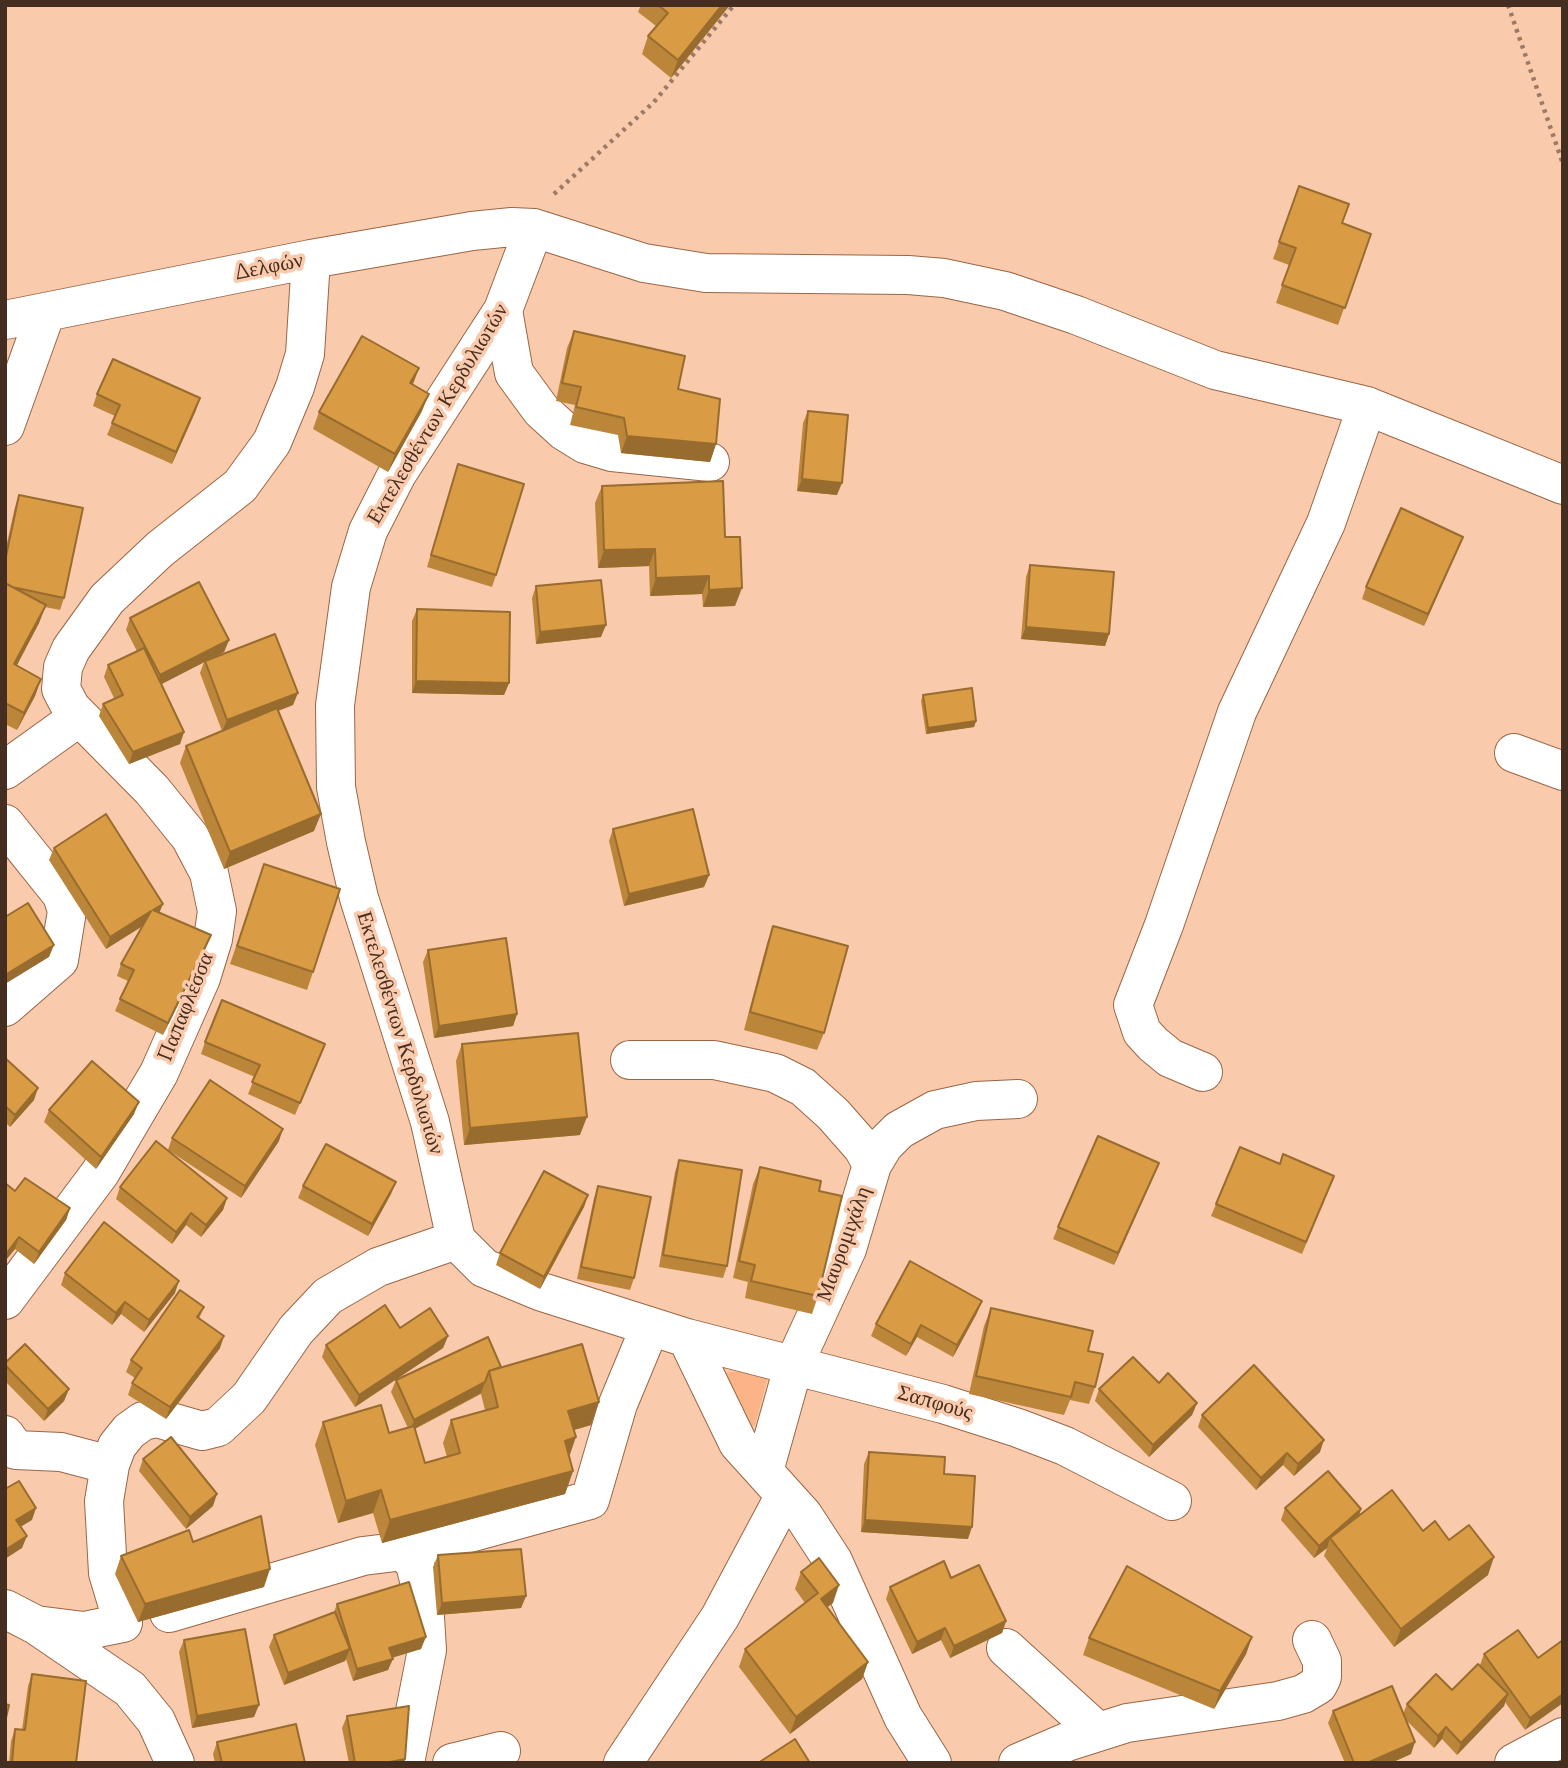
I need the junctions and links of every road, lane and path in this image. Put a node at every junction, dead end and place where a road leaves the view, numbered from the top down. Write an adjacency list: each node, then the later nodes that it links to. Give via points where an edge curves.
1 (734, 5): 4 (path, via 654,102 549,199)
2 (1508, 5): 3 (path)
3 (1563, 164)
4 (534, 228): 5 (street, Δελφών, via 472,231); 6 (street, Εκτελεσθέντων Κερδυλιωτών); 9 (street, Δελφών, via 644,263 706,273 885,274 990,287 1063,310 1215,370)
5 (312, 259): 7 (street, Δελφών); 13 (street, Παπαφλέσσα, via 304,354 272,442 240,486 134,572 83,631 61,677 63,695)
6 (503, 310): 11 (street, via 514,373 541,410 564,431 584,444 612,452); 23 (street, Εκτελεσθέντων Κερδυλιωτών, via 404,462 368,531 351,587 335,705 336,787 346,842 362,911 430,1122)
7 (46, 312): 8 (street, Δελφών); 10 (street)
8 (5, 320)
9 (1367, 406): 12 (street, Δελφών); 20 (street, via 1326,523 1237,712 1133,1005 1142,1032 1153,1044 1170,1058)
10 (5, 426)
11 (710, 462)
12 (1563, 485)
13 (79, 717): 15 (street); 24 (street, Παπαφλέσσα, via 152,790 190,837 213,889 215,929 194,995 159,1073 100,1173)
14 (1514, 753): 16 (street)
15 (5, 770)
16 (1563, 771)
17 (5, 824): 18 (street, via 62,895 67,911 59,960)
18 (5, 1007)
19 (630, 1060): 22 (street, Μαυρομιχάλη, via 714,1060 775,1073 803,1087 833,1114 863,1147)
20 (1203, 1072)
21 (1018, 1099): 22 (street, via 975,1101 935,1110 899,1130 884,1144)
22 (872, 1166): 27 (street, Μαυρομιχάλη, via 847,1249)
23 (456, 1240): 25 (street, Σαπφούς, via 476,1262 504,1277); 29 (street, via 379,1267 328,1296 296,1330 228,1421 202,1432 151,1418 129,1431)
24 (5, 1300)
25 (650, 1327): 26 (street, Σαπφούς); 32 (street, via 618,1404 590,1500)
26 (687, 1338): 27 (street, Σαπφούς); 30 (street, via 729,1427)
27 (794, 1364): 30 (street, Μαυρομιχάλη); 31 (street, Σαπφούς, via 1018,1428 1065,1446)
28 (5, 1435): 29 (street, via 16,1450 61,1452)
29 (110, 1465): 34 (street, via 104,1501 105,1549 112,1594)
30 (775, 1483): 43 (street, Μαυρομιχάλη, via 720,1617); 44 (street, via 833,1561 903,1717)
31 (1172, 1501)
32 (404, 1551): 34 (street, via 363,1556); 41 (street, via 415,1564 424,1601 428,1650)
33 (20, 1617): 34 (street, via 84,1630); 40 (street, via 135,1694 156,1721)
34 (123, 1623)
35 (1312, 1640): 37 (street, via 1323,1671 1318,1685 1303,1694)
36 (1006, 1648): 37 (street)
37 (1097, 1731): 45 (street)
38 (1563, 1737): 46 (street)
39 (501, 1751): 42 (street)
40 (176, 1763)
41 (405, 1763)
42 (452, 1763)
43 (623, 1763)
44 (932, 1763)
45 (1017, 1763)
46 (1514, 1763)

